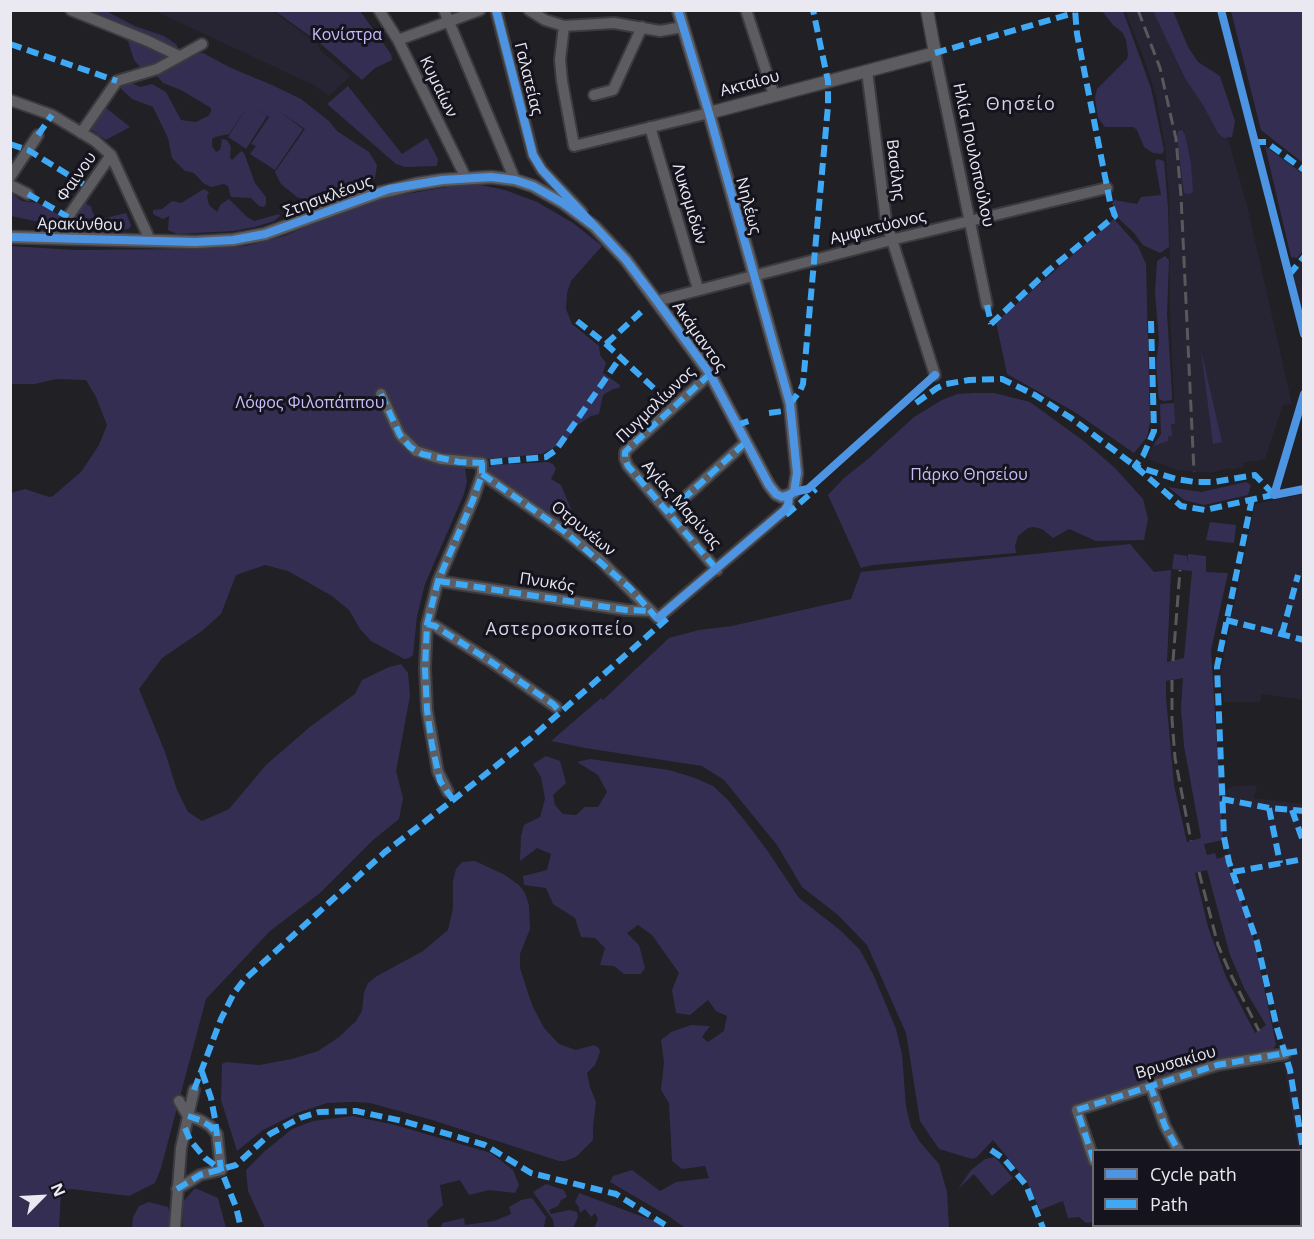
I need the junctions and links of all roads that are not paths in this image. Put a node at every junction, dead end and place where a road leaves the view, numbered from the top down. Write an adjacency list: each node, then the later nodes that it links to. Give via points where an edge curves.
1 (71, 10): 17 (street)
2 (379, 10): 14 (street, Κυμαίων)
3 (444, 10): 10 (street)
4 (480, 10): 10 (street)
5 (496, 10): 27 (street, Γαλατείας)
6 (529, 10): 11 (street)
7 (746, 10): 20 (street)
8 (927, 10): 16 (street, Ηλία Πουλοπούλου)
9 (681, 12): 13 (street, Νηλέως)
10 (449, 22): 14 (street); 30 (street)
11 (564, 26): 12 (street, via 614,22); 23 (street, Ακταίου, via 561,71 574,146)
12 (642, 27): 13 (street, via 660,31); 19 (street, via 613,90)
13 (682, 27): 22 (street, Νηλέως)
14 (398, 40): 29 (street, Κυμαίων)
15 (202, 44): 17 (street)
16 (935, 52): 18 (street, Ακταίου); 35 (street, Ηλία Πουλοπούλου)
17 (179, 56): 24 (street, via 157,69 117,81)
18 (867, 71): 20 (street, Ακταίου); 39 (street, Βασίλης)
19 (594, 95)
20 (774, 95): 22 (street, Ακταίου)
21 (10, 100): 24 (street, via 44,110)
22 (709, 112): 23 (street, Ακταίου); 40 (street, Νηλέως)
23 (650, 127): 41 (street, Λυκομιδών)
24 (81, 132): 26 (street)
25 (38, 135): 28 (street)
26 (111, 155): 34 (street, Φαινου); 38 (street)
27 (533, 155): 36 (street, Ακάμαντος)
28 (10, 177)
29 (465, 178): 30 (street, Στησικλέους); 38 (street, Στησικλέους, via 389,189 257,236 216,242)
30 (515, 180): 36 (street, Ακάμαντος, via 563,203)
31 (10, 185): 33 (street)
32 (1107, 188): 35 (street, Αμφικτύονος)
33 (28, 194)
34 (68, 217)
35 (970, 221): 39 (street, Αμφικτύονος); 43 (street, Ηλία Πουλοπούλου)
36 (594, 226): 42 (street, Ακάμαντος)
37 (10, 237): 38 (street, Αρακύνθου)
38 (150, 240)
39 (891, 240): 40 (street, Αμφικτύονος); 45 (street, Βασίλης)
40 (753, 275): 41 (street, Αμφικτύονος); 50 (street, Νηλέως, via 791,410 797,473 794,492)
41 (698, 289): 42 (street, Αμφικτύονος)
42 (657, 301): 44 (street, Ακάμαντος)
43 (987, 305)
44 (710, 374): 47 (street, Ακάμαντος); 48 (street, Πυγμαλίωνος, via 630,447)
45 (935, 375)
46 (381, 394): 49 (street, via 400,435 416,451 441,459 482,463)
47 (746, 442): 50 (street, Ακάμαντος, via 776,494); 51 (street)
48 (625, 459): 51 (street, Αγίας Μαρίνας)
49 (482, 474): 53 (street); 54 (street, Οτρυνέων, via 600,560)
50 (789, 495): 52 (street, via 785,510)
51 (669, 512): 52 (street, Αγίας Μαρίνας)
52 (717, 570): 54 (street)
53 (438, 581): 54 (street, Πνυκός); 55 (street)
54 (654, 615)
55 (427, 624): 56 (street); 57 (street, via 427,710 438,772)
56 (556, 707)
57 (448, 792)
58 (1285, 1054): 59 (street, Βρυσακίου, via 1217,1065)
59 (1150, 1085): 63 (street); 64 (street, Βρυσακίου, via 1077,1110)
60 (194, 1090): 62 (street)
61 (179, 1101): 62 (street)
62 (188, 1116): 65 (street); 65 (street, via 205,1123 217,1134 221,1170 200,1175)
63 (1177, 1149)
64 (1092, 1155)
65 (177, 1189): 66 (street)
66 (175, 1228)

